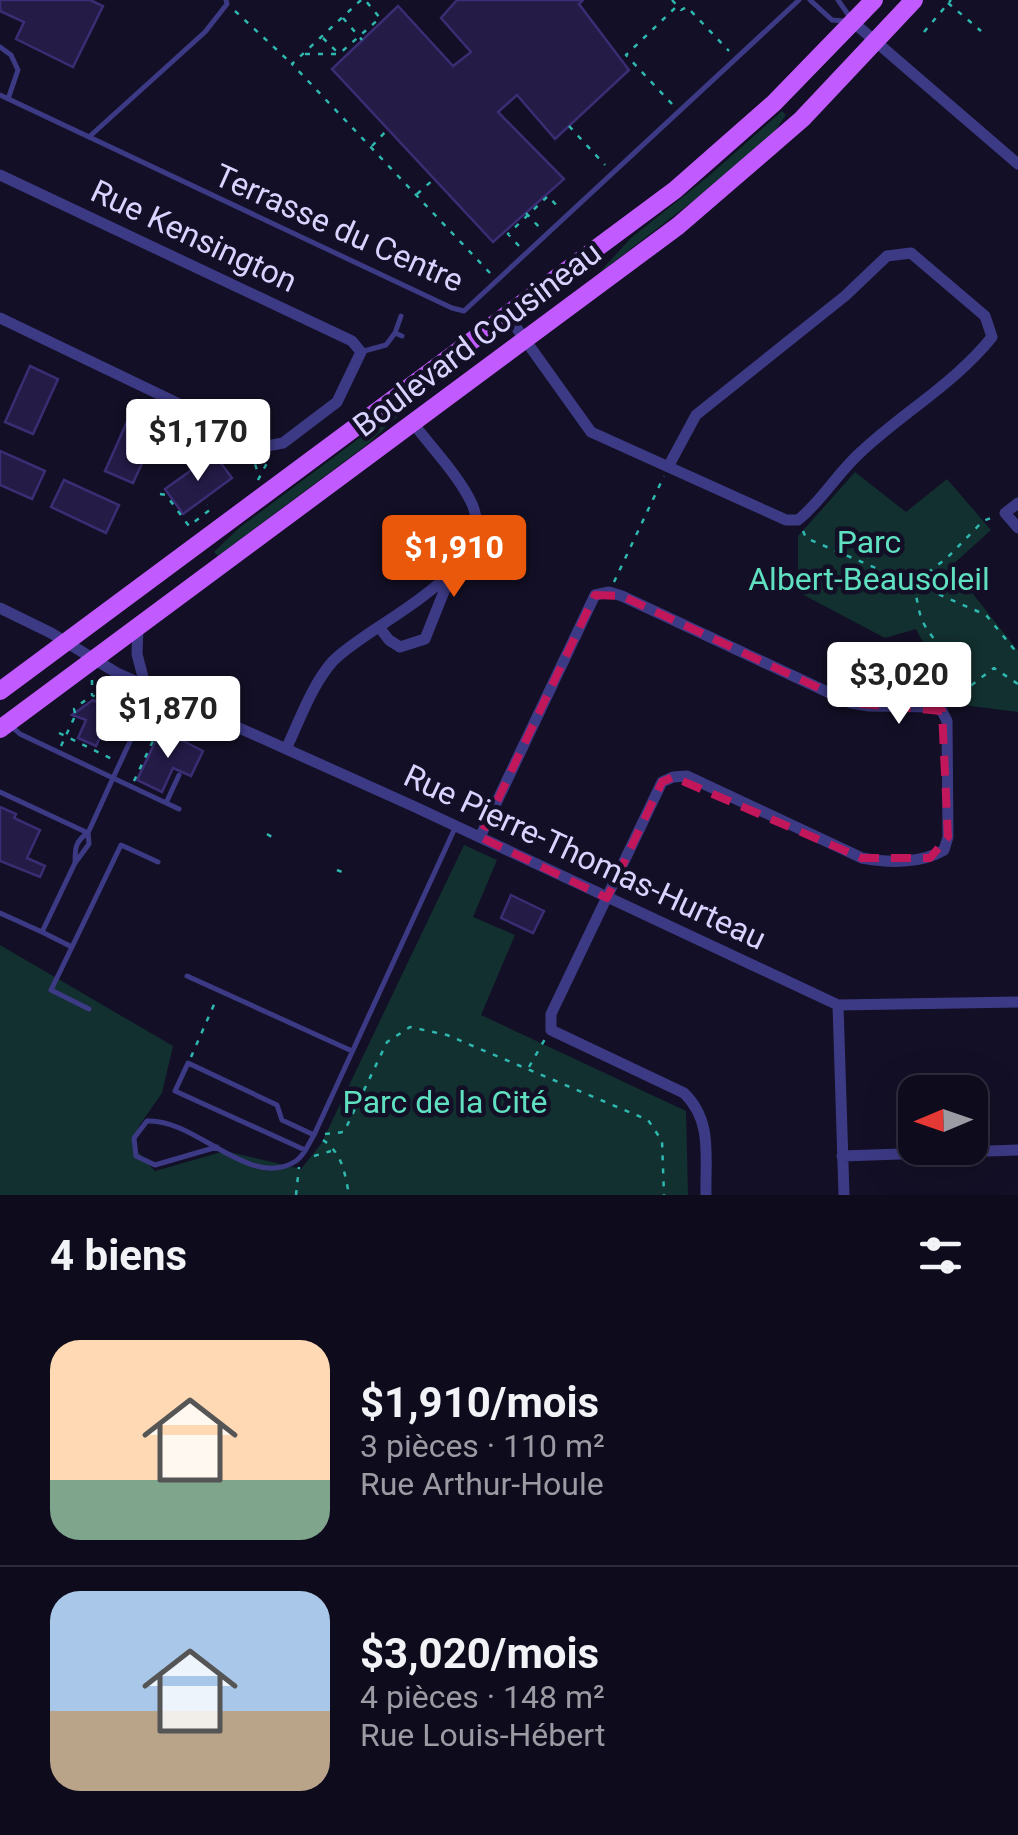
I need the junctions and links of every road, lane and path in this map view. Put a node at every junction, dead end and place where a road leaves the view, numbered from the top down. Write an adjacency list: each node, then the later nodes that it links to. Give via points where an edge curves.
1 (362, 0): 11 (path); 16 (path, via 380,18)
2 (672, 0): 10 (path)
3 (799, 0): 30 (lane, Terrasse du Centre, via 464,310)
4 (810, 0): 12 (lane, via 832,20)
5 (838, 0): 12 (lane)
6 (874, 0): 12 (main road, Boulevard Cousineau)
7 (914, 0): 17 (main road, Boulevard Cousineau)
8 (226, 2): 23 (path); 30 (lane, via 205,32)
9 (949, 2): 13 (path); 14 (path)
10 (677, 6): 19 (path, via 687,6); 22 (path, via 626,55)
11 (342, 17): 15 (path); 16 (path)
12 (853, 22): 17 (street); 43 (main road, Boulevard Cousineau, via 712,160)
13 (981, 31)
14 (924, 32)
15 (322, 37): 20 (path); 21 (path)
16 (360, 38): 21 (path)
17 (877, 42): 32 (street); 45 (main road, Boulevard Cousineau, via 741,175)
18 (0, 47): 26 (lane, via 18,70)
19 (729, 51)
20 (304, 54): 21 (path); 23 (path)
21 (339, 54)
22 (630, 60): 24 (path); 27 (path)
23 (292, 64): 31 (path)
24 (624, 64)
25 (0, 95): 26 (lane, Terrasse du Centre)
26 (8, 98): 30 (lane, Terrasse du Centre)
27 (672, 104)
28 (569, 126): 33 (path)
29 (388, 129): 31 (path)
30 (89, 137)
31 (371, 146): 36 (path)
32 (1018, 164)
33 (606, 166)
34 (0, 175): 46 (street, Rue Kensington)
35 (434, 178): 36 (path)
36 (417, 194): 41 (path)
37 (560, 209): 38 (path, via 546,195)
38 (527, 214): 39 (path); 40 (path, via 507,232)
39 (540, 228)
40 (520, 247)
41 (490, 272)
42 (401, 316): 46 (lane, via 398,334 386,345)
43 (508, 316): 45 (street); 67 (main road, Boulevard Cousineau)
44 (0, 318): 46 (street, via 267,446 283,443 337,402)
45 (526, 340): 47 (main road, Boulevard Cousineau); 50 (street, via 591,432)
46 (361, 351)
47 (413, 423): 61 (street, via 474,506 476,530); 66 (main road, Boulevard Cousineau)
48 (251, 452): 51 (path)
49 (269, 459): 51 (path)
50 (668, 468): 59 (street); 59 (street, via 696,415 887,256 912,252 985,316 992,337 970,365 857,455); 63 (path)
51 (260, 478): 52 (path)
52 (256, 484)
53 (160, 494): 57 (path)
54 (1018, 503): 56 (street)
55 (207, 504): 57 (path, via 211,510 188,526)
56 (1005, 513): 60 (street); 62 (path, via 983,521)
57 (182, 516): 58 (path)
58 (175, 519)
59 (798, 520): 62 (path, via 806,538)
60 (1018, 528)
61 (449, 578): 65 (street); 65 (street, via 424,639 400,648)
62 (913, 584): 68 (path, via 986,614); 73 (path, via 924,623 955,662)
63 (609, 592): 76 (street, via 851,703); 95 (street, via 595,595)
64 (0, 608): 67 (street, Rue Pierre-Thomas-Hurteau)
65 (380, 626): 84 (street, via 317,683)
66 (138, 627): 69 (main road, Boulevard Cousineau); 71 (street, via 138,658)
67 (67, 642): 69 (street, Rue Pierre-Thomas-Hurteau); 72 (main road, Boulevard Cousineau)
68 (1018, 654)
69 (93, 669): 71 (street, Rue Pierre-Thomas-Hurteau); 74 (path); 80 (main road, Boulevard Cousineau)
70 (1018, 684): 73 (path, via 994,668)
71 (149, 687): 84 (street, Rue Pierre-Thomas-Hurteau); 87 (lane)
72 (0, 691)
73 (960, 694): 76 (path)
74 (92, 695): 77 (path); 83 (path, via 74,709)
75 (168, 709): 81 (path)
76 (942, 711): 100 (street, via 948,836 944,850 930,858 862,858 687,776 673,777 662,782)
77 (134, 715)
78 (147, 722): 81 (path)
79 (196, 722): 81 (path, via 188,741)
80 (4, 726): 87 (lane)
81 (159, 728): 88 (path)
82 (59, 733): 83 (path)
83 (66, 736): 85 (path)
84 (286, 750): 92 (street, Rue Pierre-Thomas-Hurteau)
85 (113, 759)
86 (179, 775): 90 (lane)
87 (113, 778): 90 (lane); 93 (lane)
88 (135, 780)
89 (0, 792): 93 (lane)
90 (166, 803): 91 (lane)
91 (178, 809)
92 (456, 826): 95 (street, Rue Pierre-Thomas-Hurteau); 110 (lane)
93 (88, 832): 102 (lane, via 89,844)
94 (267, 834): 96 (path)
95 (480, 837): 100 (street, Rue Pierre-Thomas-Hurteau)
96 (275, 839)
97 (158, 862): 103 (lane, via 121,846)
98 (337, 870): 99 (path)
99 (344, 873)
100 (607, 898): 107 (street, Rue Pierre-Thomas-Hurteau); 109 (street, via 551,1014)
101 (0, 913): 102 (lane)
102 (42, 932): 103 (lane)
103 (72, 946): 108 (lane, via 51,990)
104 (188, 976): 105 (lane)
105 (220, 990): 110 (lane); 111 (path)
106 (1018, 1002): 107 (street, Rue Pierre-Thomas-Hurteau)
107 (838, 1005): 118 (street)
108 (89, 1008)
109 (551, 1030): 112 (path); 123 (street, via 684,1092 697,1105 704,1121)
110 (352, 1051): 113 (lane)
111 (188, 1063): 113 (lane, via 278,1105 282,1120); 115 (lane, via 176,1090)
112 (528, 1068): 113 (path, via 447,1034 410,1027 386,1042 344,1132); 122 (path, via 648,1120 662,1142)
113 (314, 1135): 115 (lane); 116 (path)
114 (217, 1146): 114 (lane, via 164,1120 147,1121 134,1138 136,1156 155,1164); 119 (lane, via 275,1170)
115 (305, 1150): 119 (lane)
116 (334, 1150): 119 (path); 121 (path)
117 (1018, 1150): 118 (street)
118 (842, 1156): 124 (street)
119 (299, 1160): 120 (path)
120 (296, 1195)
121 (349, 1195)
122 (664, 1195)
123 (706, 1195)
124 (844, 1195)

